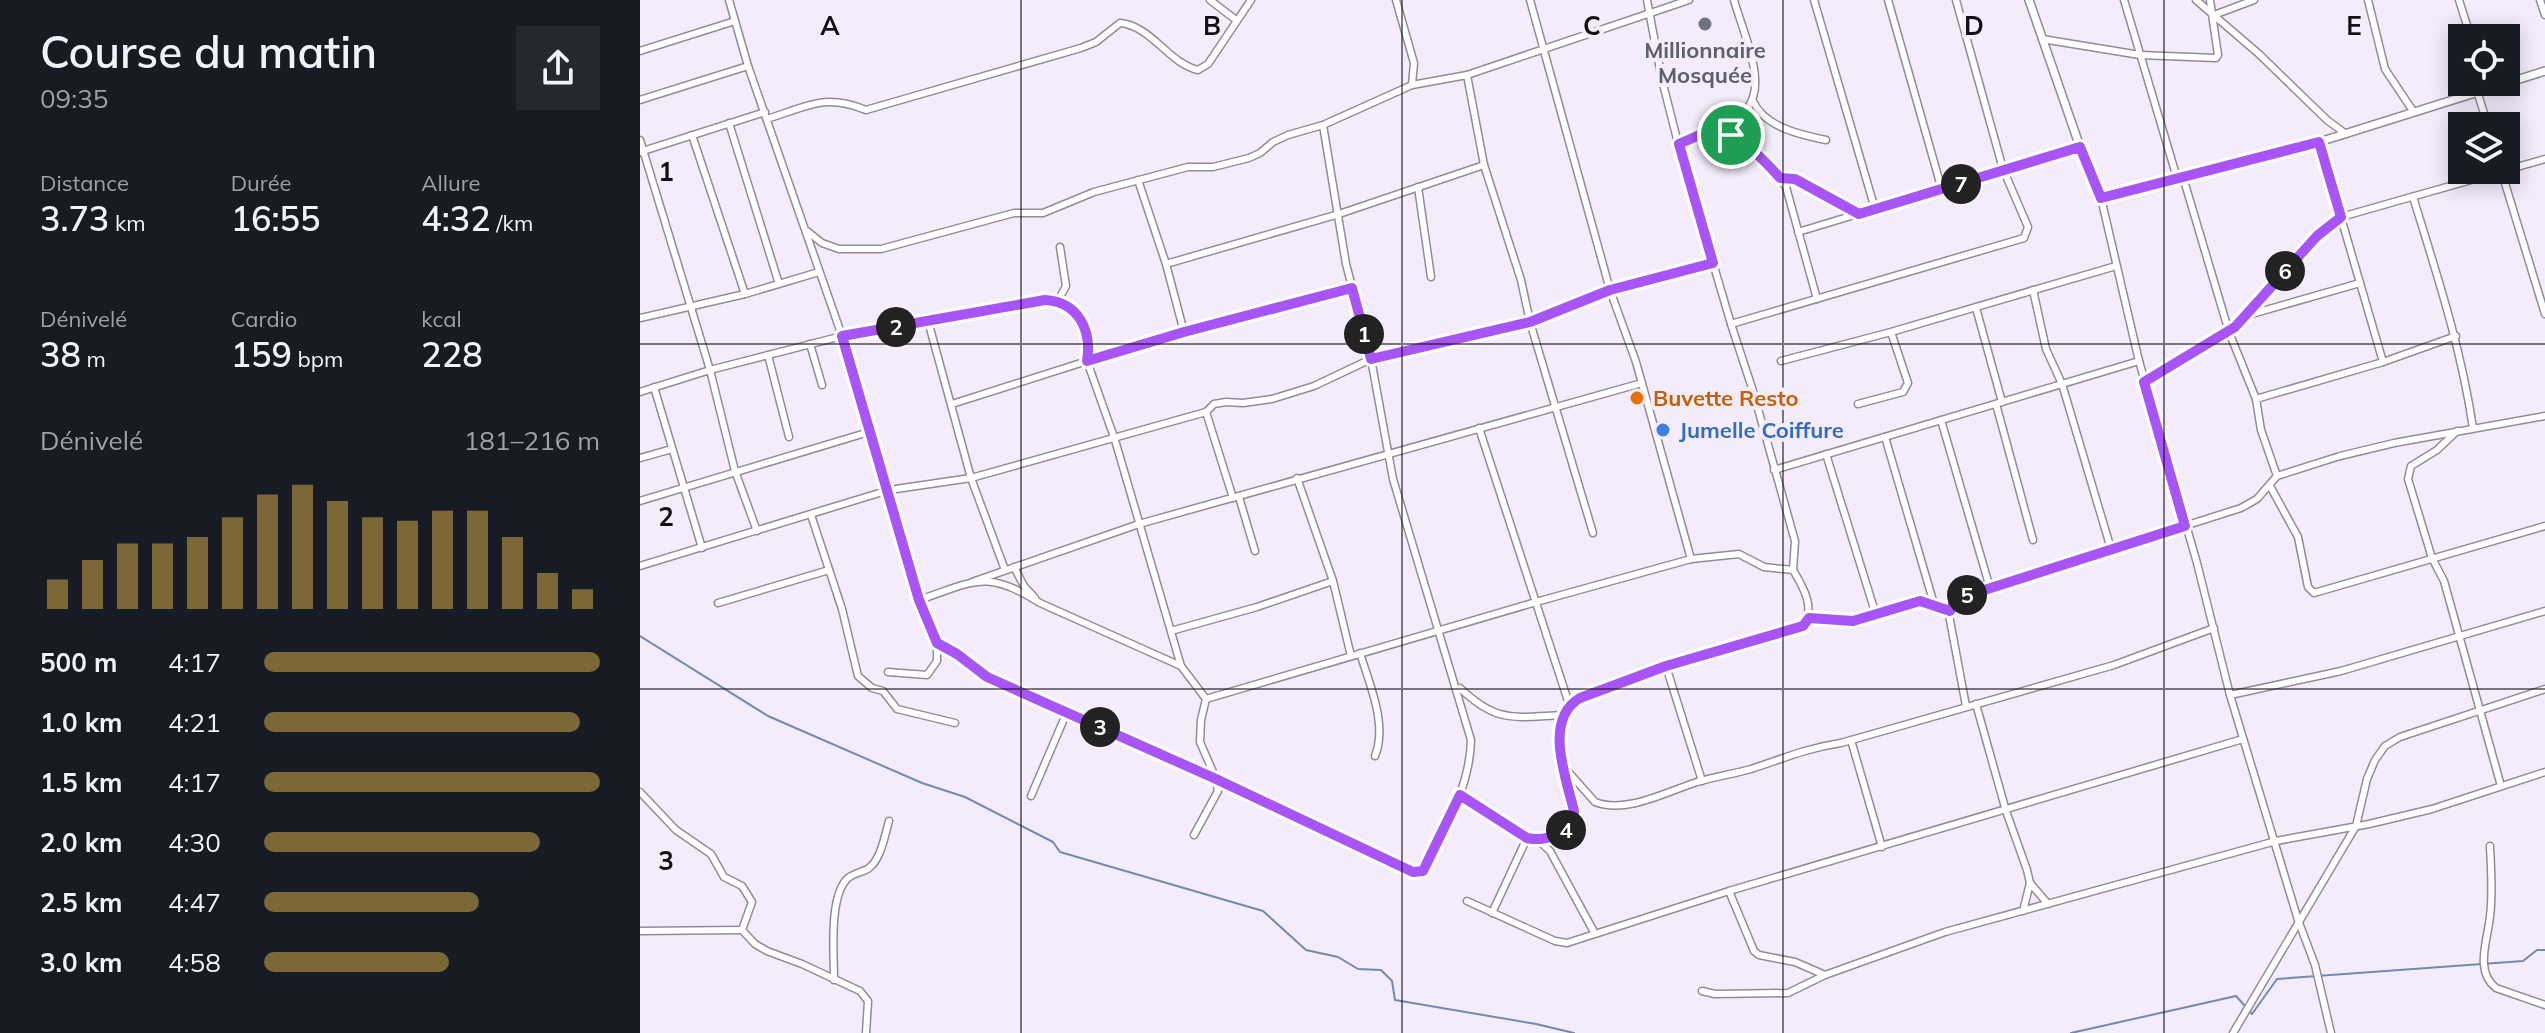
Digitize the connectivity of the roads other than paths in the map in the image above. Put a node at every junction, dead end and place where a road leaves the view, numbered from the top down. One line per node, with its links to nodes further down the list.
1 (729, 0): 24 (street)
2 (1210, 0): 23 (street)
3 (1251, 0): 23 (street)
4 (1396, 0): 34 (street)
5 (1530, 0): 27 (street)
6 (1647, 0): 20 (street)
7 (1689, 0): 20 (street)
8 (1734, 0): 37 (street)
9 (1814, 0): 64 (street)
10 (1888, 0): 61 (street)
11 (1956, 0): 54 (street)
12 (2029, 0): 26 (street)
13 (2124, 0): 29 (street)
14 (2196, 0): 21 (street)
15 (2210, 0): 21 (street)
16 (2254, 0): 21 (street)
17 (2368, 0): 38 (street)
18 (2459, 0): 25 (street)
19 (2540, 0): 22 (street)
20 (1650, 13): 27 (street); 48 (street)
21 (2214, 15): 29 (street); 42 (street)
22 (2545, 15)
23 (1236, 20): 39 (street)
24 (735, 21): 28 (street); 30 (street)
25 (2467, 24)
26 (2042, 39): 29 (street); 49 (street)
27 (1544, 48): 32 (street); 79 (street)
28 (640, 51)
29 (2140, 55): 56 (street)
30 (748, 66): 36 (street); 39 (street)
31 (2545, 71): 33 (street)
32 (1467, 75): 34 (street); 52 (street)
33 (2520, 77)
34 (1412, 85): 41 (street)
35 (2461, 96): 38 (street)
36 (640, 100)
37 (1753, 101): 44 (street); 46 (street)
38 (2413, 111): 42 (street)
39 (766, 116): 40 (street); 68 (street)
40 (729, 123): 43 (street); 77 (street)
41 (1323, 125): 57 (street); 65 (street)
42 (2346, 134): 47 (street)
43 (692, 135): 50 (street); 81 (street)
44 (1731, 135): 48 (street); 55 (street)
45 (640, 140): 50 (street)
46 (1826, 140)
47 (2319, 142): 56 (street); 67 (street)
48 (1679, 144): 71 (street)
49 (2080, 147): 54 (street); 63 (street)
50 (642, 152): 84 (street)
51 (2545, 159): 53 (street)
52 (1484, 165): 60 (street); 90 (street)
53 (2520, 166)
54 (2003, 169): 61 (street); 82 (street)
55 (1780, 178): 66 (street); 69 (street)
56 (2180, 178): 63 (street); 94 (street)
57 (1138, 180): 68 (street); 72 (street)
58 (2457, 184): 62 (street)
59 (2505, 184): 86 (street)
60 (1418, 187): 65 (street); 75 (street)
61 (1942, 190): 64 (street)
62 (2413, 197): 67 (street); 96 (street)
63 (2101, 198): 73 (street)
64 (1875, 209): 66 (street)
65 (1339, 214): 72 (street); 78 (street)
66 (1859, 214): 69 (street)
67 (2341, 217): 76 (street); 87 (street)
68 (807, 231): 74 (street)
69 (1798, 232): 82 (street)
70 (1060, 247): 83 (street)
71 (1713, 263): 79 (street); 91 (street)
72 (1166, 264): 92 (street)
73 (2116, 266): 80 (street); 102 (street)
74 (819, 272): 77 (street); 95 (street)
75 (1431, 277)
76 (2360, 283): 87 (street); 103 (street)
77 (779, 284): 81 (street)
78 (1352, 288): 92 (street); 99 (street)
79 (1610, 290): 90 (street); 106 (street)
80 (2033, 290): 85 (street); 107 (street)
81 (745, 294): 84 (street)
82 (1817, 299): 91 (street)
83 (1058, 301): 89 (street); 100 (street)
84 (689, 305): 88 (street); 104 (street)
85 (1976, 308): 93 (street); 112 (street)
86 (2545, 314)
87 (2245, 316): 94 (street)
88 (640, 318)
89 (928, 321): 95 (street); 113 (street)
90 (1530, 322): 99 (street); 115 (street)
91 (1731, 324): 130 (street)
92 (1184, 332): 100 (street)
93 (1891, 332): 101 (street); 114 (street)
94 (2229, 332): 105 (street); 111 (street)
95 (842, 336): 97 (street); 122 (street)
96 (2456, 336): 103 (street); 120 (street)
97 (810, 344): 98 (street); 108 (street)
98 (768, 355): 104 (street); 123 (street)
99 (1371, 359): 116 (street); 128 (street)
100 (1087, 361): 113 (street); 125 (street)
101 (1781, 361)
102 (2139, 361): 105 (street); 107 (street)
103 (2383, 362): 111 (street)
104 (710, 370): 109 (street); 131 (street)
105 (2144, 382): 142 (street)
106 (1642, 383): 115 (street); 151 (street)
107 (2062, 384): 112 (street); 148 (street)
108 (822, 385)
109 (654, 387): 110 (street); 126 (street)
110 (640, 392)
111 (2256, 399): 132 (street)
112 (1999, 403): 118 (street); 146 (street)
113 (952, 404): 133 (street)
114 (1858, 404)
115 (1558, 407): 119 (street); 145 (street)
116 (1206, 412): 125 (street); 138 (street)
117 (2545, 416): 120 (street)
118 (1941, 420): 124 (street); 159 (street)
119 (1479, 428): 128 (street); 161 (street)
120 (2473, 428): 121 (street)
121 (2457, 431): 132 (street); 150 (street)
122 (869, 432): 131 (street); 137 (street)
123 (789, 437)
124 (1885, 437): 127 (street); 164 (street)
125 (1115, 440): 133 (street); 141 (street)
126 (672, 449): 129 (street); 136 (street)
127 (1826, 454): 130 (street); 167 (street)
128 (1389, 455): 134 (street); 170 (street)
129 (640, 458)
130 (1774, 470): 156 (street)
131 (735, 471): 136 (street); 144 (street)
132 (2277, 476): 135 (street)
133 (971, 478): 137 (street); 155 (street)
134 (1297, 478): 138 (street); 157 (street)
135 (2270, 486): 142 (street); 150 (street)
136 (683, 488): 139 (street); 147 (street)
137 (889, 490): 140 (street); 160 (street)
138 (1236, 498): 141 (street); 149 (street)
139 (640, 501)
140 (811, 515): 144 (street); 154 (street)
141 (1139, 524): 153 (street); 171 (street)
142 (2185, 526): 148 (street); 169 (street)
143 (2545, 526): 150 (street)
144 (757, 531): 147 (street)
145 (1593, 533)
146 (2033, 540)
147 (702, 548): 152 (street)
148 (2111, 549): 159 (street)
149 (1255, 551)
150 (2432, 558): 172 (street)
151 (1691, 559): 156 (street); 161 (street)
152 (640, 566)
153 (1014, 567): 155 (street); 163 (street)
154 (829, 570): 162 (street); 189 (street)
155 (1005, 570): 158 (street)
156 (1793, 570): 168 (street)
157 (1333, 581): 171 (street); 175 (street)
158 (972, 582): 160 (street); 163 (street)
159 (1990, 588): 165 (street)
160 (919, 600): 173 (street)
161 (1536, 602): 170 (street); 183 (street)
162 (718, 603)
163 (1040, 603): 176 (street)
164 (1934, 604): 165 (street); 167 (street)
165 (1950, 611): 185 (street)
166 (2545, 611): 172 (street)
167 (1876, 615): 168 (street)
168 (1809, 618): 177 (street)
169 (2214, 628): 181 (street); 184 (street)
170 (1438, 630): 174 (street); 179 (street)
171 (1171, 631): 176 (street)
172 (2459, 636): 181 (street); 186 (street)
173 (937, 643): 178 (street); 187 (street)
174 (1360, 653): 175 (street); 192 (street)
175 (1351, 656): 182 (street)
176 (1181, 666): 182 (street)
177 (1666, 666): 183 (street); 196 (street)
178 (888, 672)
179 (1457, 685): 188 (street); 199 (street)
180 (2545, 689): 186 (street)
181 (2230, 695): 190 (street)
182 (1206, 699): 195 (street)
183 (1569, 704): 188 (street)
184 (1976, 704): 185 (street); 201 (street)
185 (1966, 706): 191 (street)
186 (2479, 710): 197 (street); 203 (street)
187 (1067, 712): 195 (street); 200 (street)
188 (1563, 715): 193 (street)
189 (955, 723)
190 (2243, 739): 201 (street); 207 (street)
191 (1851, 740): 196 (street); 209 (street)
192 (1375, 756)
193 (1563, 766): 196 (street); 206 (street)
194 (2545, 772): 197 (street)
195 (1216, 779): 199 (street); 204 (street)
196 (1702, 781)
197 (2501, 786): 203 (street)
198 (640, 792): 217 (street)
199 (1460, 795): 205 (street)
200 (1031, 796)
201 (2006, 811): 209 (street); 210 (street)
202 (889, 821): 221 (street)
203 (2356, 826): 207 (street); 216 (street)
204 (1194, 835)
205 (1527, 838): 206 (street); 215 (street)
206 (1539, 841): 219 (street)
207 (2276, 841): 213 (street); 216 (street)
208 (2490, 846): 223 (street)
209 (1882, 847): 211 (street)
210 (2030, 883): 213 (street); 214 (street)
211 (1729, 891): 219 (street); 220 (street)
212 (1467, 901): 215 (street)
213 (2048, 904): 214 (street)
214 (2023, 911): 220 (street)
215 (1492, 913): 219 (street)
216 (2298, 920): 225 (street); 226 (street)
217 (742, 930): 218 (street); 221 (street)
218 (640, 931)
219 (1594, 932)
220 (1825, 975): 222 (street)
221 (834, 980): 224 (street)
222 (1702, 991)
223 (2545, 1005)
224 (866, 1033)
225 (2233, 1033)
226 (2331, 1033)

